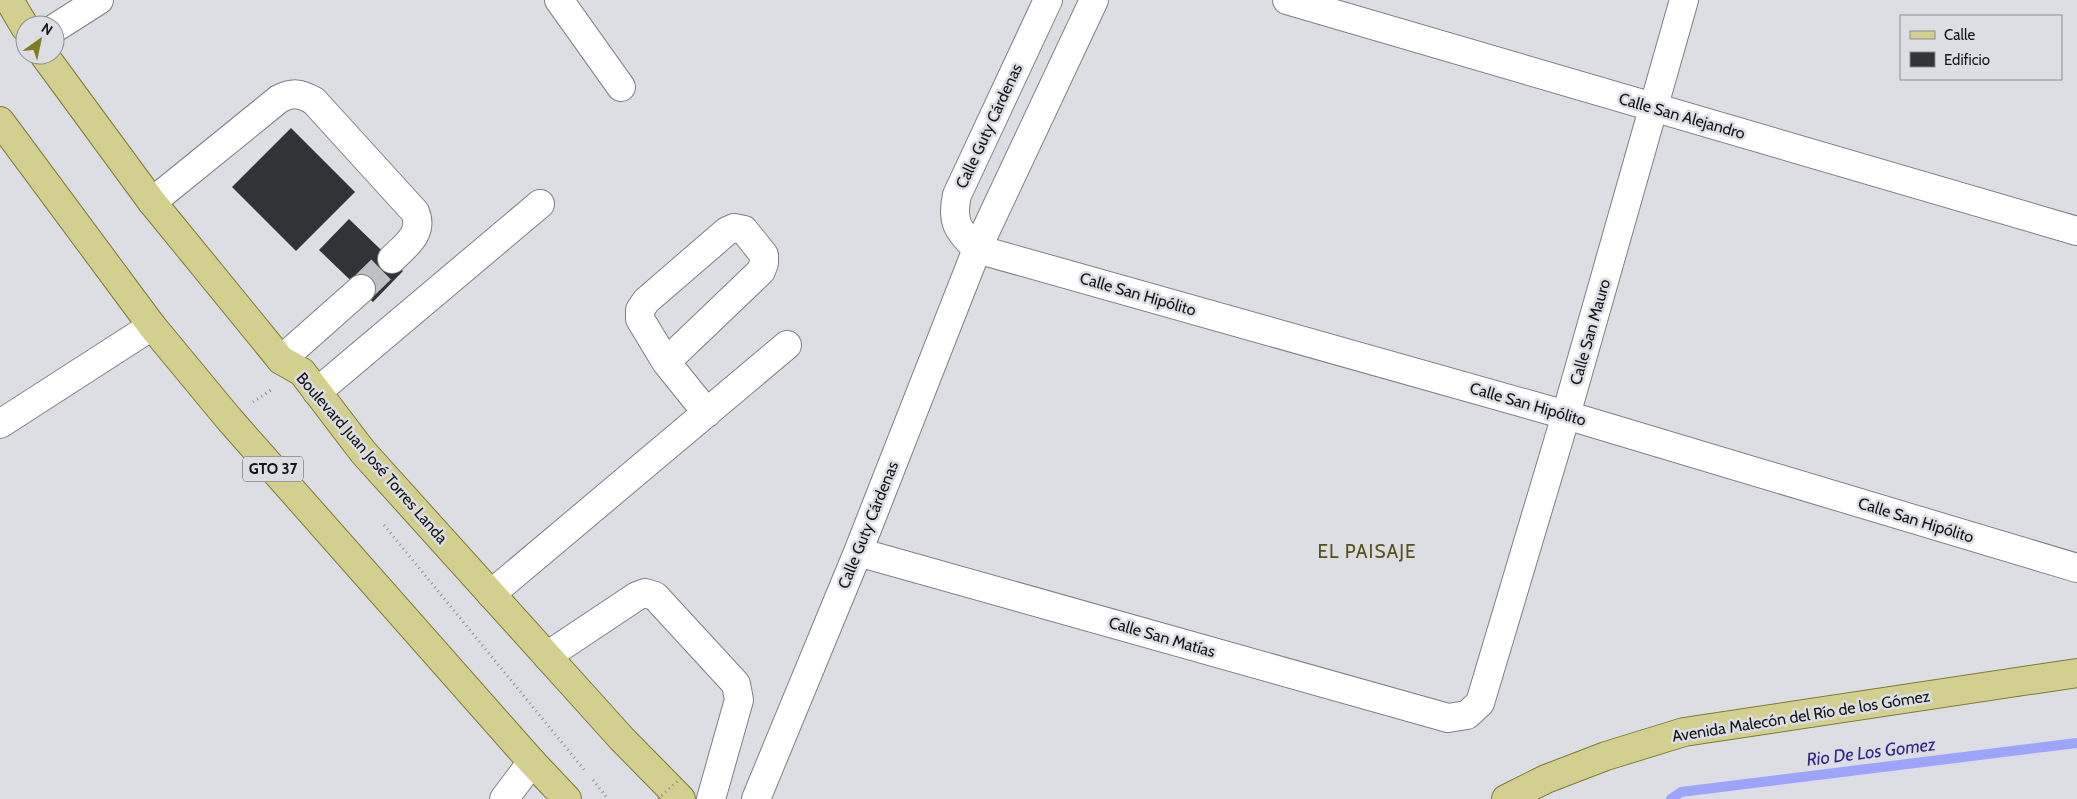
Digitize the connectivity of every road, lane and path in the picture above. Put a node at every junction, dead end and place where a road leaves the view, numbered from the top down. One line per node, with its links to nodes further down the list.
1 (9, 0): 8 (main road)
2 (99, 0): 9 (street)
3 (559, 0): 11 (street)
4 (1048, 0): 17 (street, Calle Guty Cárdenas)
5 (1094, 0): 17 (street, Calle Guty Cárdenas)
6 (1287, 0): 12 (street, Calle San Alejandro)
7 (1684, 0): 12 (street, Calle San Mauro)
8 (18, 15)
9 (65, 22)
10 (51, 65): 14 (main road, Boulevard Juan José Torres Landa)
11 (621, 87)
12 (1653, 108): 16 (street, Calle San Alejandro); 25 (street, Calle San Mauro)
13 (0, 121): 20 (main road, GTO 37)
14 (152, 202): 18 (street); 23 (main road, Boulevard Juan José Torres Landa)
15 (540, 204): 23 (street)
16 (2077, 231)
17 (977, 249): 25 (street, Calle San Hipólito); 28 (street, Calle Guty Cárdenas)
18 (392, 259)
19 (361, 289): 23 (street)
20 (152, 326): 26 (main road, GTO 37); 27 (street)
21 (787, 345): 24 (street)
22 (666, 362): 22 (street); 24 (street)
23 (300, 375): 26 (path); 30 (main road, Boulevard Juan José Torres Landa)
24 (706, 413): 30 (street)
25 (1566, 414): 29 (street, Calle San Hipólito); 33 (street, Calle San Mauro)
26 (229, 419): 34 (main road, GTO 37)
27 (0, 424)
28 (858, 552): 33 (street, Calle San Matías); 40 (street, Calle Guty Cárdenas)
29 (2077, 568)
30 (491, 594): 31 (main road, Boulevard Juan José Torres Landa)
31 (547, 656): 35 (main road, Boulevard Juan José Torres Landa); 39 (street)
32 (2077, 673): 41 (main road, Avenida Malecón del Río de los Gómez)
33 (1467, 715)
34 (532, 762): 36 (main road, GTO 37); 37 (street)
35 (682, 787): 38 (path, bridge)
36 (556, 795)
37 (504, 799)
38 (658, 799)
39 (710, 799)
40 (756, 799)
41 (1506, 799)

